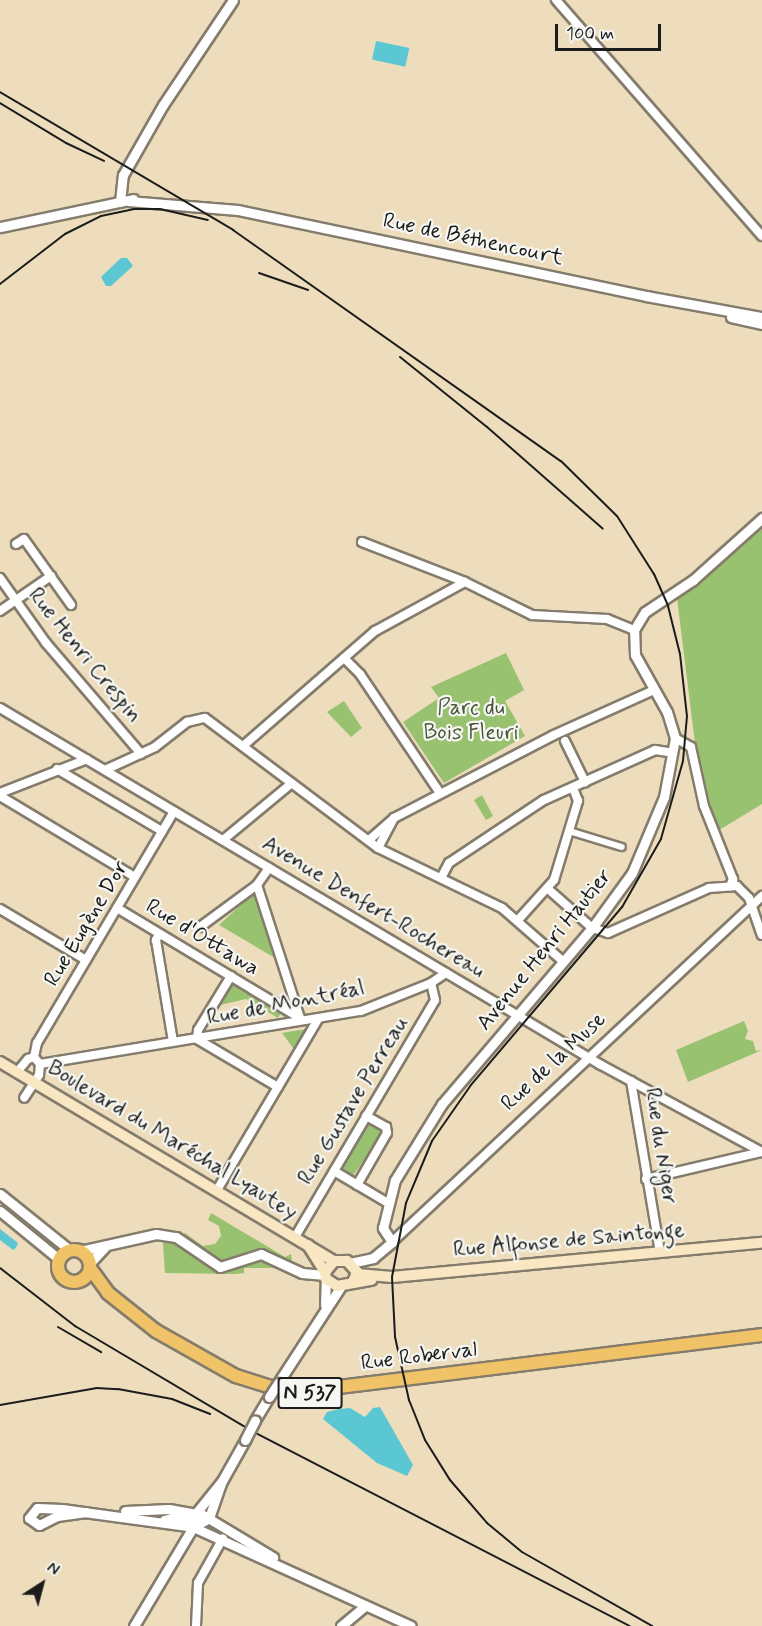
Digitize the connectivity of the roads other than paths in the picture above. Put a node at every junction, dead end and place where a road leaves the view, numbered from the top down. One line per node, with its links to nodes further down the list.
1 (232, 0): 3 (street)
2 (556, 0): 5 (street)
3 (125, 201): 4 (street, Rue de Béthencourt); 6 (street, Rue de Béthencourt)
4 (0, 227)
5 (762, 236)
6 (706, 308): 7 (street, Rue de Béthencourt); 7 (street, Rue de Béthencourt)
7 (762, 320)
8 (762, 518): 17 (street)
9 (363, 542): 13 (street)
10 (16, 544): 11 (street)
11 (51, 576): 14 (street); 15 (street)
12 (0, 578): 14 (street, Rue Henri Crespin)
13 (465, 582): 17 (street); 18 (street)
14 (15, 600): 16 (street); 25 (street, Rue Henri Crespin)
15 (71, 604)
16 (0, 611)
17 (634, 630): 19 (street, Avenue Henri Hautier)
18 (344, 658): 23 (street); 32 (street)
19 (654, 690): 21 (street, Avenue Henri Hautier); 32 (street)
20 (0, 708): 26 (street, Avenue Denfert-Rochereau)
21 (675, 738): 24 (street, Avenue Henri Hautier); 46 (street)
22 (565, 741): 29 (street)
23 (243, 746): 25 (street); 30 (street)
24 (673, 753): 29 (street); 54 (street, Avenue Henri Hautier)
25 (141, 754): 28 (street)
26 (87, 759): 27 (street); 28 (street, Avenue Denfert-Rochereau)
27 (57, 769): 33 (street); 36 (street)
28 (105, 770): 34 (street, Avenue Denfert-Rochereau)
29 (585, 782): 31 (street)
30 (292, 783): 38 (street); 39 (street)
31 (573, 788): 37 (street); 44 (street)
32 (440, 793): 35 (street)
33 (0, 794): 43 (street)
34 (174, 811): 36 (street, Rue Eugène Dor); 38 (street, Avenue Denfert-Rochereau)
35 (394, 818): 39 (street); 41 (street)
36 (162, 831): 43 (street, Rue Eugène Dor)
37 (569, 831): 40 (street); 47 (street)
38 (223, 840): 42 (street, Avenue Denfert-Rochereau)
39 (369, 840): 41 (street)
40 (622, 847)
41 (378, 848): 44 (street)
42 (269, 867): 45 (street); 59 (street, Avenue Denfert-Rochereau)
43 (135, 877): 50 (street, Rue Eugène Dor)
44 (441, 878): 52 (street)
45 (258, 885): 53 (street); 64 (street)
46 (730, 886): 49 (street); 54 (street)
47 (547, 888): 52 (street); 54 (street)
48 (762, 896): 49 (street, Rue de la Muse)
49 (750, 904): 56 (street); 68 (street, Rue de la Muse)
50 (117, 908): 55 (street, Rue d'Ottawa); 57 (street, Rue Eugène Dor)
51 (1, 911): 57 (street)
52 (518, 920): 58 (street)
53 (200, 927)
54 (592, 928): 58 (street, Avenue Henri Hautier)
55 (159, 934): 60 (street, Rue d'Ottawa); 66 (street)
56 (762, 935)
57 (86, 960): 67 (street, Rue Eugène Dor)
58 (564, 962): 62 (street, Avenue Henri Hautier)
59 (446, 973): 61 (street, Rue de Montréal); 62 (street, Avenue Denfert-Rochereau)
60 (231, 976): 64 (street, Rue d'Ottawa); 65 (street, Rue de Montréal)
61 (431, 983): 63 (street, Rue de Montréal); 76 (street, Rue Gustave Perreau)
62 (518, 1016): 68 (street, Avenue Denfert-Rochereau); 83 (street, Avenue Henri Hautier)
63 (318, 1019): 64 (street, Rue de Montréal); 74 (street)
64 (301, 1020): 65 (street, Rue de Montréal)
65 (198, 1039): 66 (street, Rue de Montréal); 74 (street)
66 (174, 1042): 70 (street, Rue de Montréal)
67 (34, 1057): 70 (street); 71 (street)
68 (587, 1057): 72 (street, Avenue Denfert-Rochereau); 86 (street, Rue de la Muse)
69 (0, 1062): 71 (main road, Boulevard du Maréchal Lyautey)
70 (40, 1064): 73 (street)
71 (17, 1072): 73 (main road, Boulevard du Maréchal Lyautey)
72 (631, 1081): 77 (street, Avenue Denfert-Rochereau); 79 (street, Rue du Niger)
73 (35, 1082): 75 (street); 81 (main road, Boulevard du Maréchal Lyautey)
74 (278, 1087): 81 (street)
75 (24, 1098)
76 (366, 1116): 78 (street, Rue Gustave Perreau); 80 (street)
77 (762, 1152): 79 (street)
78 (334, 1171): 80 (street); 85 (street, Rue Gustave Perreau)
79 (646, 1179): 91 (street, Rue du Niger)
80 (357, 1185): 83 (street)
81 (217, 1190): 85 (main road, Boulevard du Maréchal Lyautey)
82 (0, 1194): 90 (street)
83 (388, 1203): 86 (street, Avenue Henri Hautier)
84 (0, 1211): 92 (street)
85 (295, 1237): 88 (main road, Boulevard du Maréchal Lyautey)
86 (392, 1242): 94 (street, Rue de la Muse)
87 (762, 1243): 91 (main road, Rue Alfonse de Saintonge)
88 (307, 1244): 93 (main road, Boulevard du Maréchal Lyautey); 97 (main road, Boulevard du Maréchal Lyautey)
89 (104, 1248): 90 (street); 95 (street); 97 (street)
90 (75, 1251): 92 (main road); 95 (main road)
91 (660, 1252): 98 (main road, Rue Alfonse de Saintonge)
92 (60, 1260): 99 (main road)
93 (334, 1260): 96 (main road); 97 (main road)
94 (372, 1260): 96 (street, Rue de la Muse); 98 (street)
95 (90, 1265): 99 (main road); 101 (main road, Rue Roberval)
96 (354, 1273): 98 (main road, Rue Alfonse de Saintonge); 100 (main road)
97 (325, 1275): 100 (main road); 102 (street)
98 (377, 1276)
99 (79, 1281): 101 (main road, Rue Roberval)
100 (341, 1286): 102 (street)
101 (108, 1293): 103 (main road, Rue Roberval / N 537)
102 (325, 1305): 104 (street, bridge)
103 (762, 1335)
104 (222, 1481): 107 (street); 107 (street)
105 (86, 1512): 105 (street); 106 (street)
106 (102, 1513): 107 (street); 107 (street)
107 (199, 1520): 108 (street); 109 (street); 111 (street)
108 (223, 1538): 109 (street); 112 (street)
109 (300, 1574): 110 (street)
110 (365, 1606): 113 (street); 114 (street); 115 (street)
111 (134, 1626)
112 (196, 1626)
113 (341, 1626)
114 (400, 1626)
115 (411, 1626)

